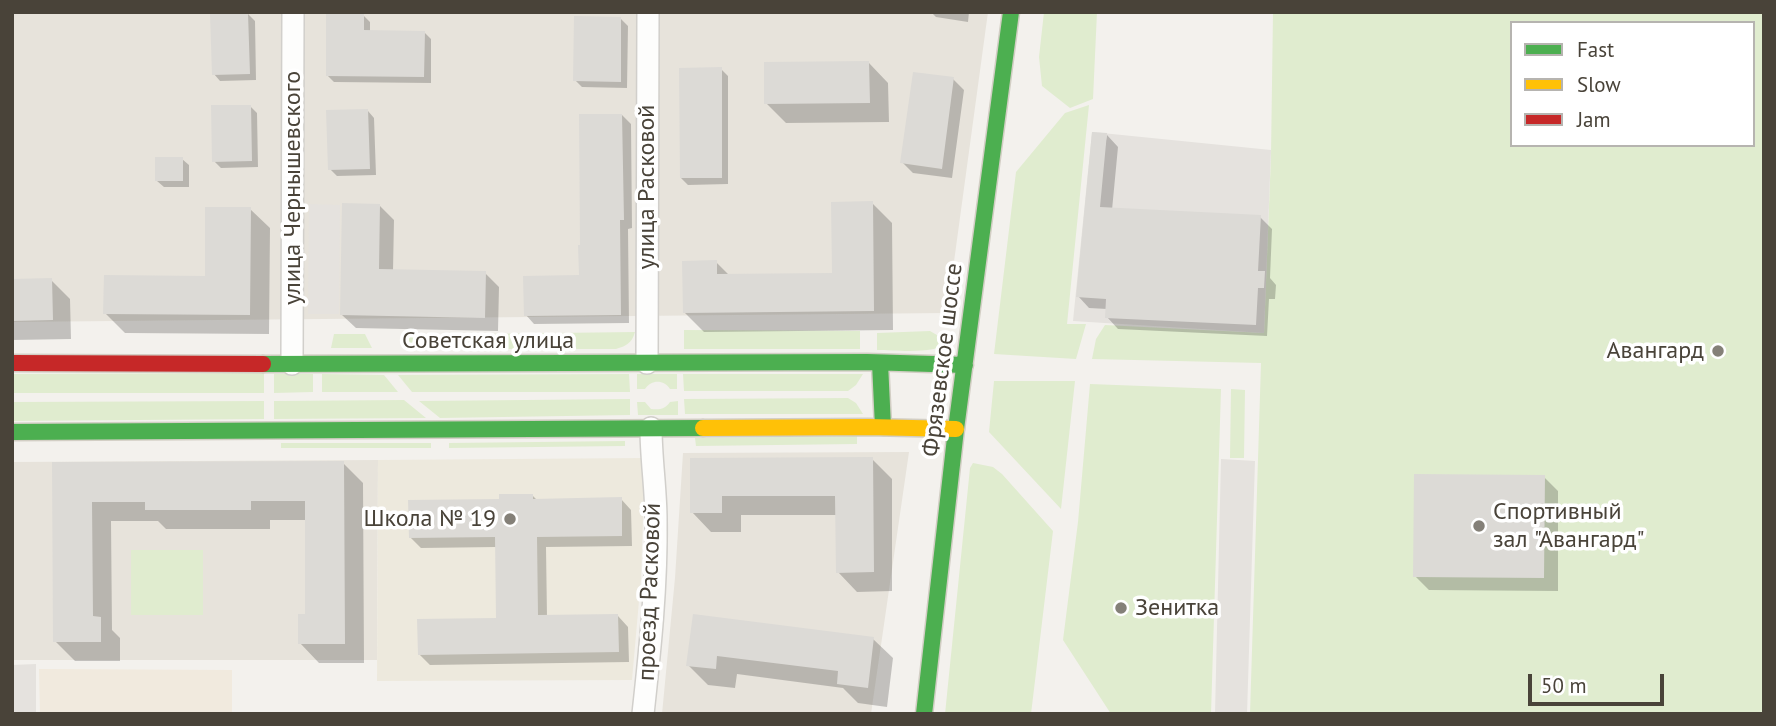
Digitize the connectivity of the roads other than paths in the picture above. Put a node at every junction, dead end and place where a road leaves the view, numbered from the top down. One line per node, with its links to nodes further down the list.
1 (293, 12): 7 (street, улица Чернышевского)
2 (648, 12): 5 (street, улица Расковой)
3 (1011, 12): 8 (main road, Фрязевское шоссе)
4 (12, 363): 7 (main road, Советская улица)
5 (647, 363): 6 (main road, Советская улица); 7 (main road, Советская улица)
6 (880, 363): 8 (main road, Советская улица); 9 (main road)
7 (292, 364)
8 (965, 365): 11 (main road, Фрязевское шоссе)
9 (883, 427): 10 (main road); 11 (main road)
10 (651, 428): 12 (main road); 13 (street, проезд Расковой)
11 (956, 429): 14 (main road, Фрязевское шоссе)
12 (12, 432)
13 (643, 714)
14 (924, 714)

